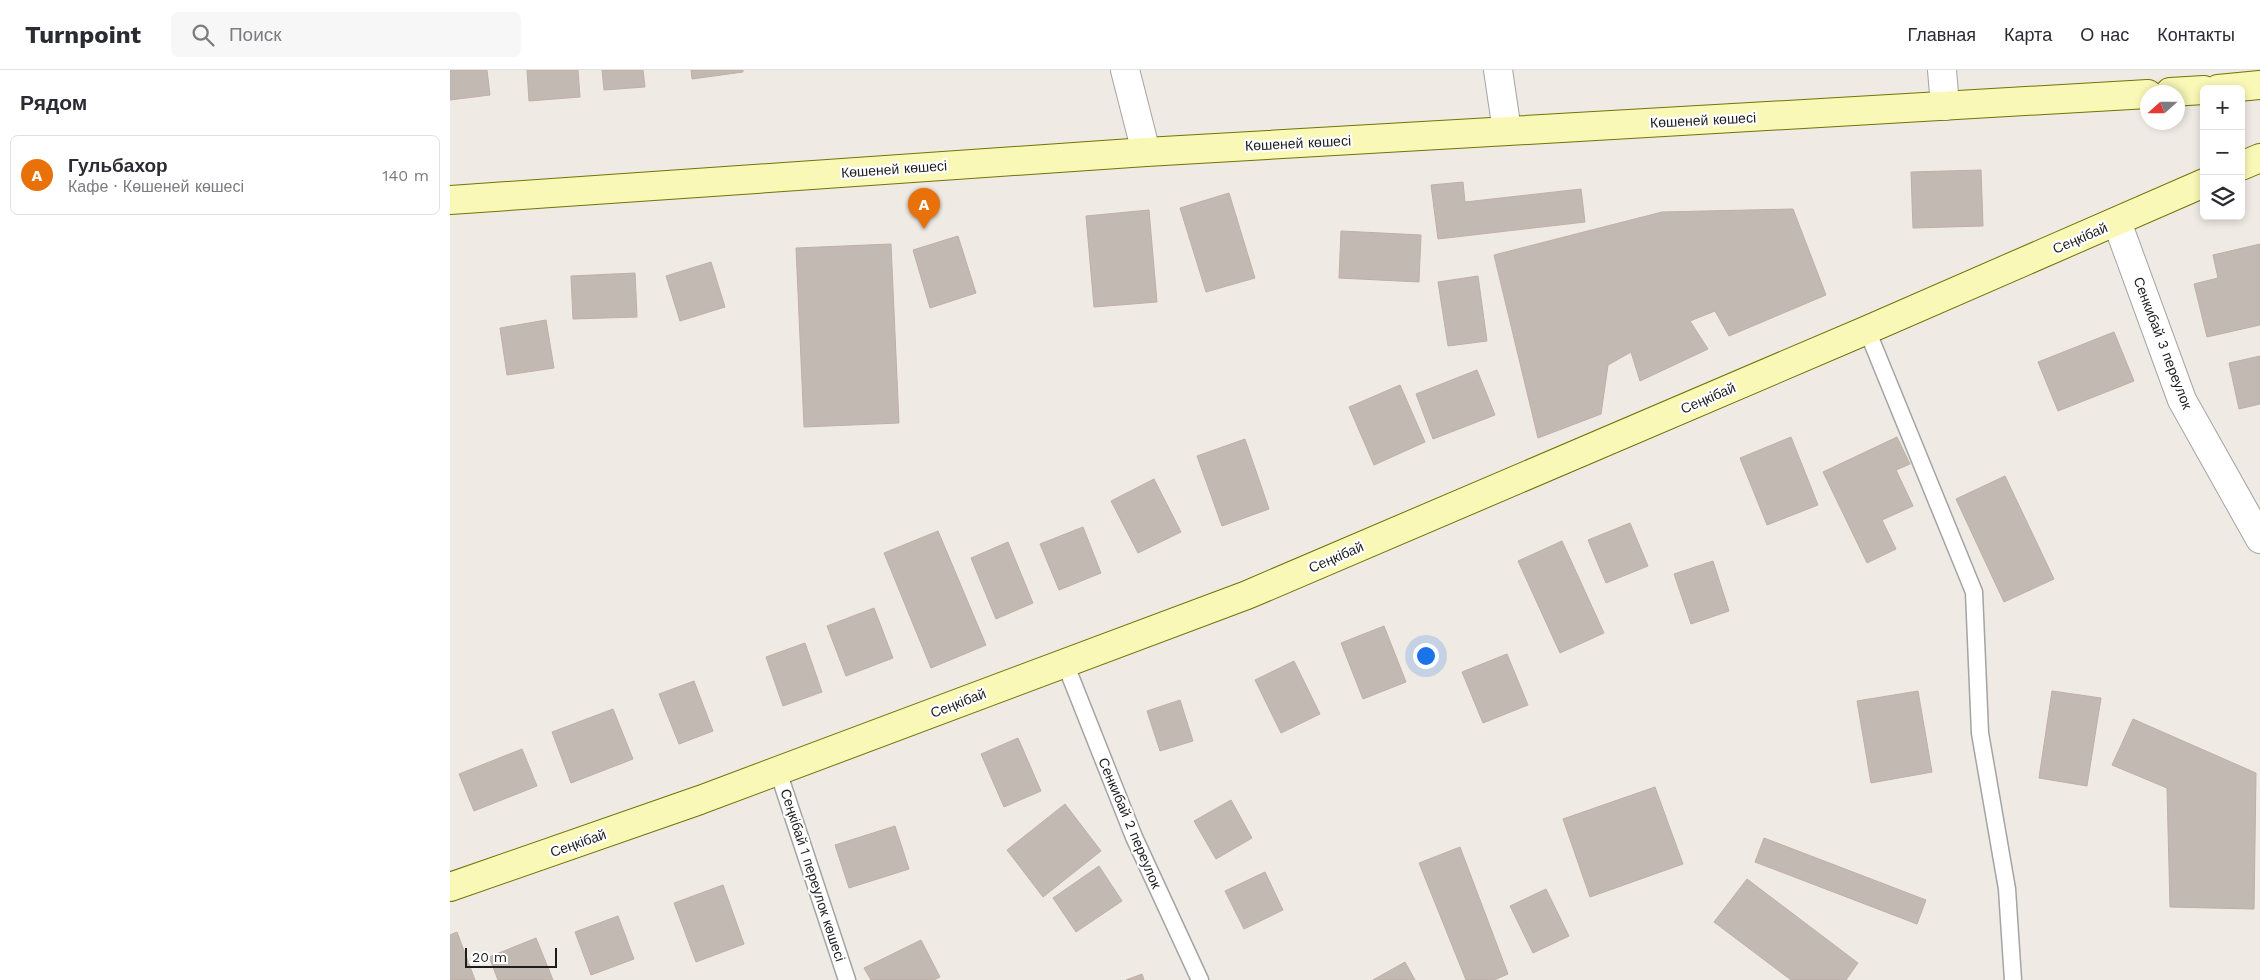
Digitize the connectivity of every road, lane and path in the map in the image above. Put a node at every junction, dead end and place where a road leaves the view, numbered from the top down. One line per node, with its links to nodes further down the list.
1 (1125, 70): 11 (street)
2 (1498, 70): 10 (street)
3 (1942, 70): 9 (street)
4 (2260, 85): 5 (street)
5 (2245, 86)
6 (2200, 90): 7 (street)
7 (2185, 91)
8 (2140, 94): 9 (street, Көшеней көшесі)
9 (1945, 106): 10 (street, Көшеней көшесі)
10 (1507, 131): 11 (street, Көшеней көшесі)
11 (1146, 152): 15 (street, Көшеней көшесі)
12 (2260, 158): 13 (street)
13 (2245, 164)
14 (2200, 185): 16 (street, Сеңкібай)
15 (450, 200)
16 (2118, 222): 17 (street, Сеңкібай); 18 (street, Сенкибай 3 переулок)
17 (1867, 330): 19 (street, Сеңкібай); 24 (lane)
18 (2260, 539)
19 (1065, 663): 20 (street, Сеңкібай); 23 (lane, Сенкибай 2 переулок)
20 (778, 771): 21 (street, Сеңкібай); 22 (lane, Сеңкібай 1 переулок көшесі)
21 (450, 888)
22 (847, 980)
23 (1200, 980)
24 (2013, 980)

